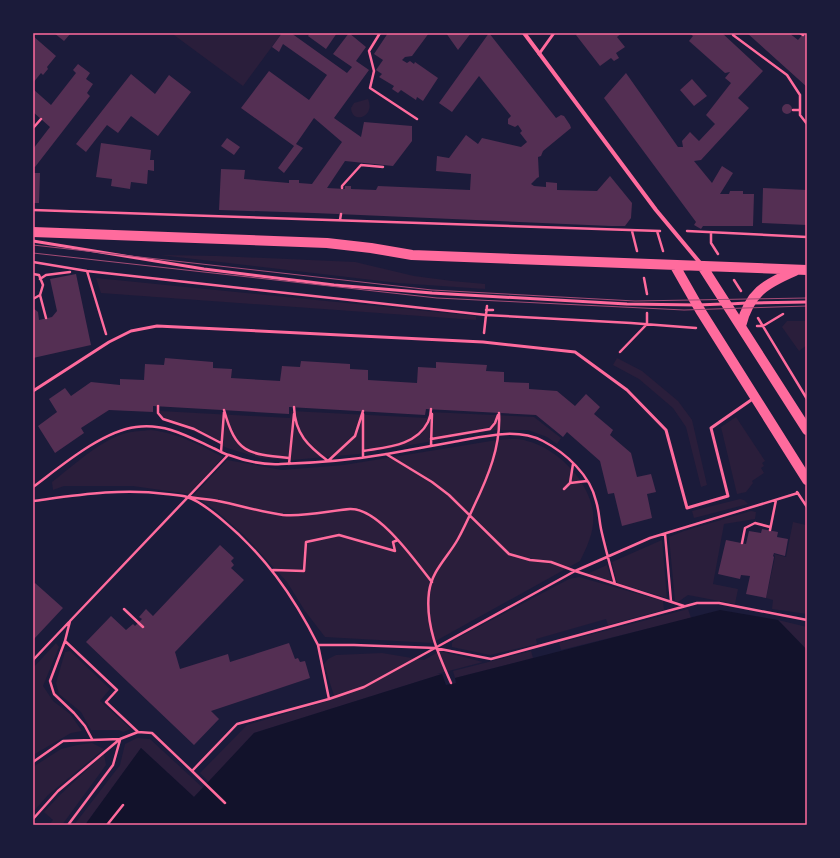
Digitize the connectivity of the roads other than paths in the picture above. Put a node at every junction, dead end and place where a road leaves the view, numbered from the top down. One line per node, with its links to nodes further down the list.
1 (524, 33): 3 (street)
2 (554, 33): 3 (lane)
3 (539, 54): 7 (street)
4 (33, 232): 6 (main road)
5 (33, 241): 12 (lane)
6 (675, 266): 7 (main road); 12 (main road)
7 (702, 266): 8 (main road); 11 (main road)
8 (802, 270): 10 (main road)
9 (807, 302): 10 (lane)
10 (749, 303): 11 (lane); 13 (main road)
11 (727, 304): 12 (lane); 13 (main road)
12 (697, 305): 15 (main road)
13 (741, 326): 16 (main road)
14 (33, 391): 15 (lane)
15 (755, 398): 17 (main road)
16 (807, 430)
17 (807, 480)

